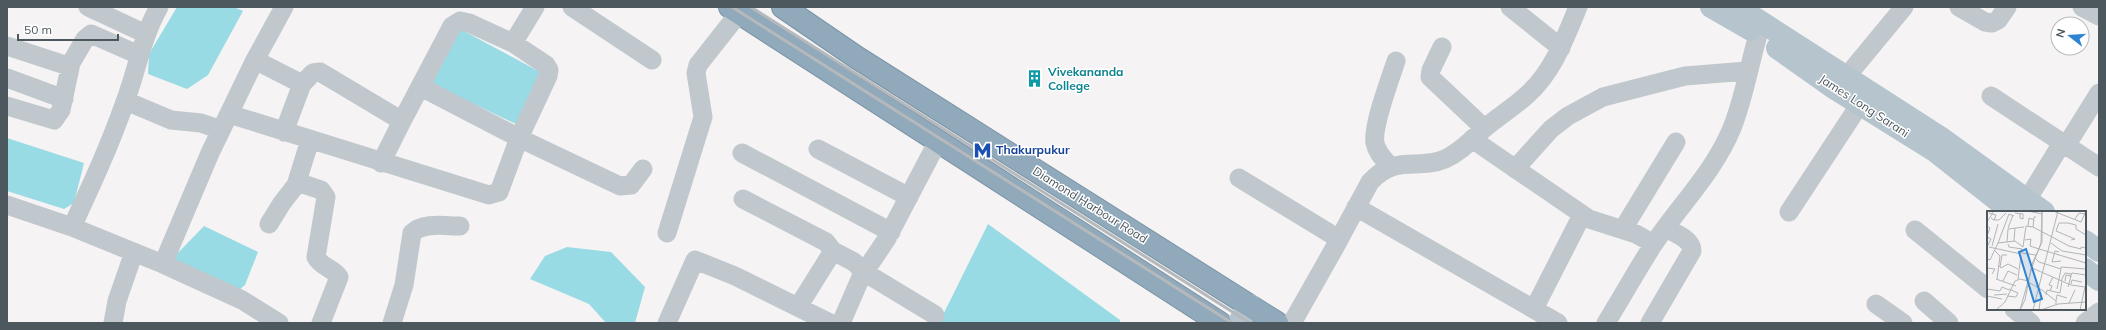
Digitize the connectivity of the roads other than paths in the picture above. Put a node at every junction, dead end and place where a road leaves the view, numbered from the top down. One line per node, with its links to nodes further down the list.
1 (88, 7): 17 (street)
2 (159, 7): 17 (street)
3 (284, 7): 25 (street)
4 (535, 7): 19 (street)
5 (572, 7): 26 (street)
6 (1510, 7): 22 (street)
7 (1578, 7): 22 (street)
8 (1711, 7): 18 (main road, James Long Sarani)
9 (1738, 7): 30 (main road)
10 (1904, 7): 30 (street)
11 (1959, 7): 12 (street)
12 (2007, 7)
13 (2082, 7): 16 (street)
14 (787, 8): 24 (highway, Diamond Harbour Road)
15 (735, 10): 32 (highway); 74 (street)
16 (2099, 16)
17 (146, 34): 23 (street)
18 (1758, 35): 29 (street); 39 (main road, James Long Sarani)
19 (513, 43): 34 (street); 45 (street)
20 (7, 46): 28 (street)
21 (1442, 47): 44 (street)
22 (1560, 48): 44 (street)
23 (139, 55): 28 (street); 38 (street)
24 (856, 57): 32 (highway); 88 (highway, Diamond Harbour Road)
25 (255, 60): 33 (street); 42 (street)
26 (652, 60)
27 (1396, 62): 53 (street)
28 (71, 63): 37 (street)
29 (1747, 71): 56 (street); 70 (street)
30 (1847, 76): 62 (main road)
31 (7, 78): 37 (street)
32 (842, 80): 47 (highway)
33 (302, 84): 41 (street); 43 (street)
34 (421, 87): 41 (street); 45 (street)
35 (2099, 93): 49 (street)
36 (1991, 96): 49 (street)
37 (64, 99): 40 (street)
38 (126, 101): 42 (street); 69 (street)
39 (1860, 104): 62 (main road, James Long Sarani); 65 (street)
40 (7, 106)
41 (402, 121): 52 (street)
42 (225, 122): 43 (street); 81 (street)
43 (284, 132): 46 (street)
44 (1478, 134): 53 (street); 56 (street)
45 (519, 138): 52 (street); 55 (street)
46 (310, 140): 52 (street); 58 (street)
47 (938, 141): 59 (street); 101 (highway)
48 (1676, 142): 71 (street)
49 (2064, 144): 54 (street); 62 (street)
50 (818, 149): 59 (street)
51 (742, 153): 73 (street)
52 (381, 163)
53 (1390, 166): 63 (street)
54 (2099, 167)
55 (643, 169)
56 (1515, 169): 66 (street)
57 (1239, 178): 75 (street)
58 (297, 182): 67 (street); 96 (street)
59 (909, 197): 73 (street)
60 (743, 199): 78 (street)
61 (7, 205): 69 (street)
62 (2019, 206): 64 (main road)
63 (1356, 207): 75 (street); 90 (street)
64 (2040, 211)
65 (1789, 212)
66 (1582, 215): 71 (street); 90 (street)
67 (269, 224)
68 (460, 226): 97 (street)
69 (72, 227): 79 (street)
70 (1666, 228): 77 (street); 107 (street)
71 (1623, 229): 77 (street)
72 (1915, 230): 85 (street)
73 (891, 232): 83 (street)
74 (667, 233)
75 (1339, 240): 104 (street)
76 (2086, 243): 80 (main road)
77 (1654, 244): 106 (street)
78 (833, 251): 83 (street); 89 (street)
79 (134, 252): 81 (street); 94 (street)
80 (2099, 252)
81 (164, 264): 95 (street)
82 (2086, 270): 84 (main road)
83 (864, 272): 93 (street); 100 (street)
84 (2099, 280)
85 (1987, 288)
86 (1924, 301): 109 (street)
87 (1876, 304): 108 (street)
88 (1250, 305): 102 (main road); 103 (highway, Diamond Harbour Road)
89 (798, 307): 98 (street); 99 (street)
90 (1534, 309): 105 (street)
91 (2015, 310): 110 (street)
92 (2099, 312): 111 (street)
93 (935, 315)
94 (113, 323)
95 (279, 323)
96 (321, 323)
97 (392, 323)
98 (667, 323)
99 (830, 323)
100 (841, 323)
101 (1220, 323)
102 (1238, 323)
103 (1277, 323)
104 (1292, 323)
105 (1558, 323)
106 (1606, 323)
107 (1650, 323)
108 (1903, 323)
109 (1949, 323)
110 (2031, 323)
111 (2085, 323)

